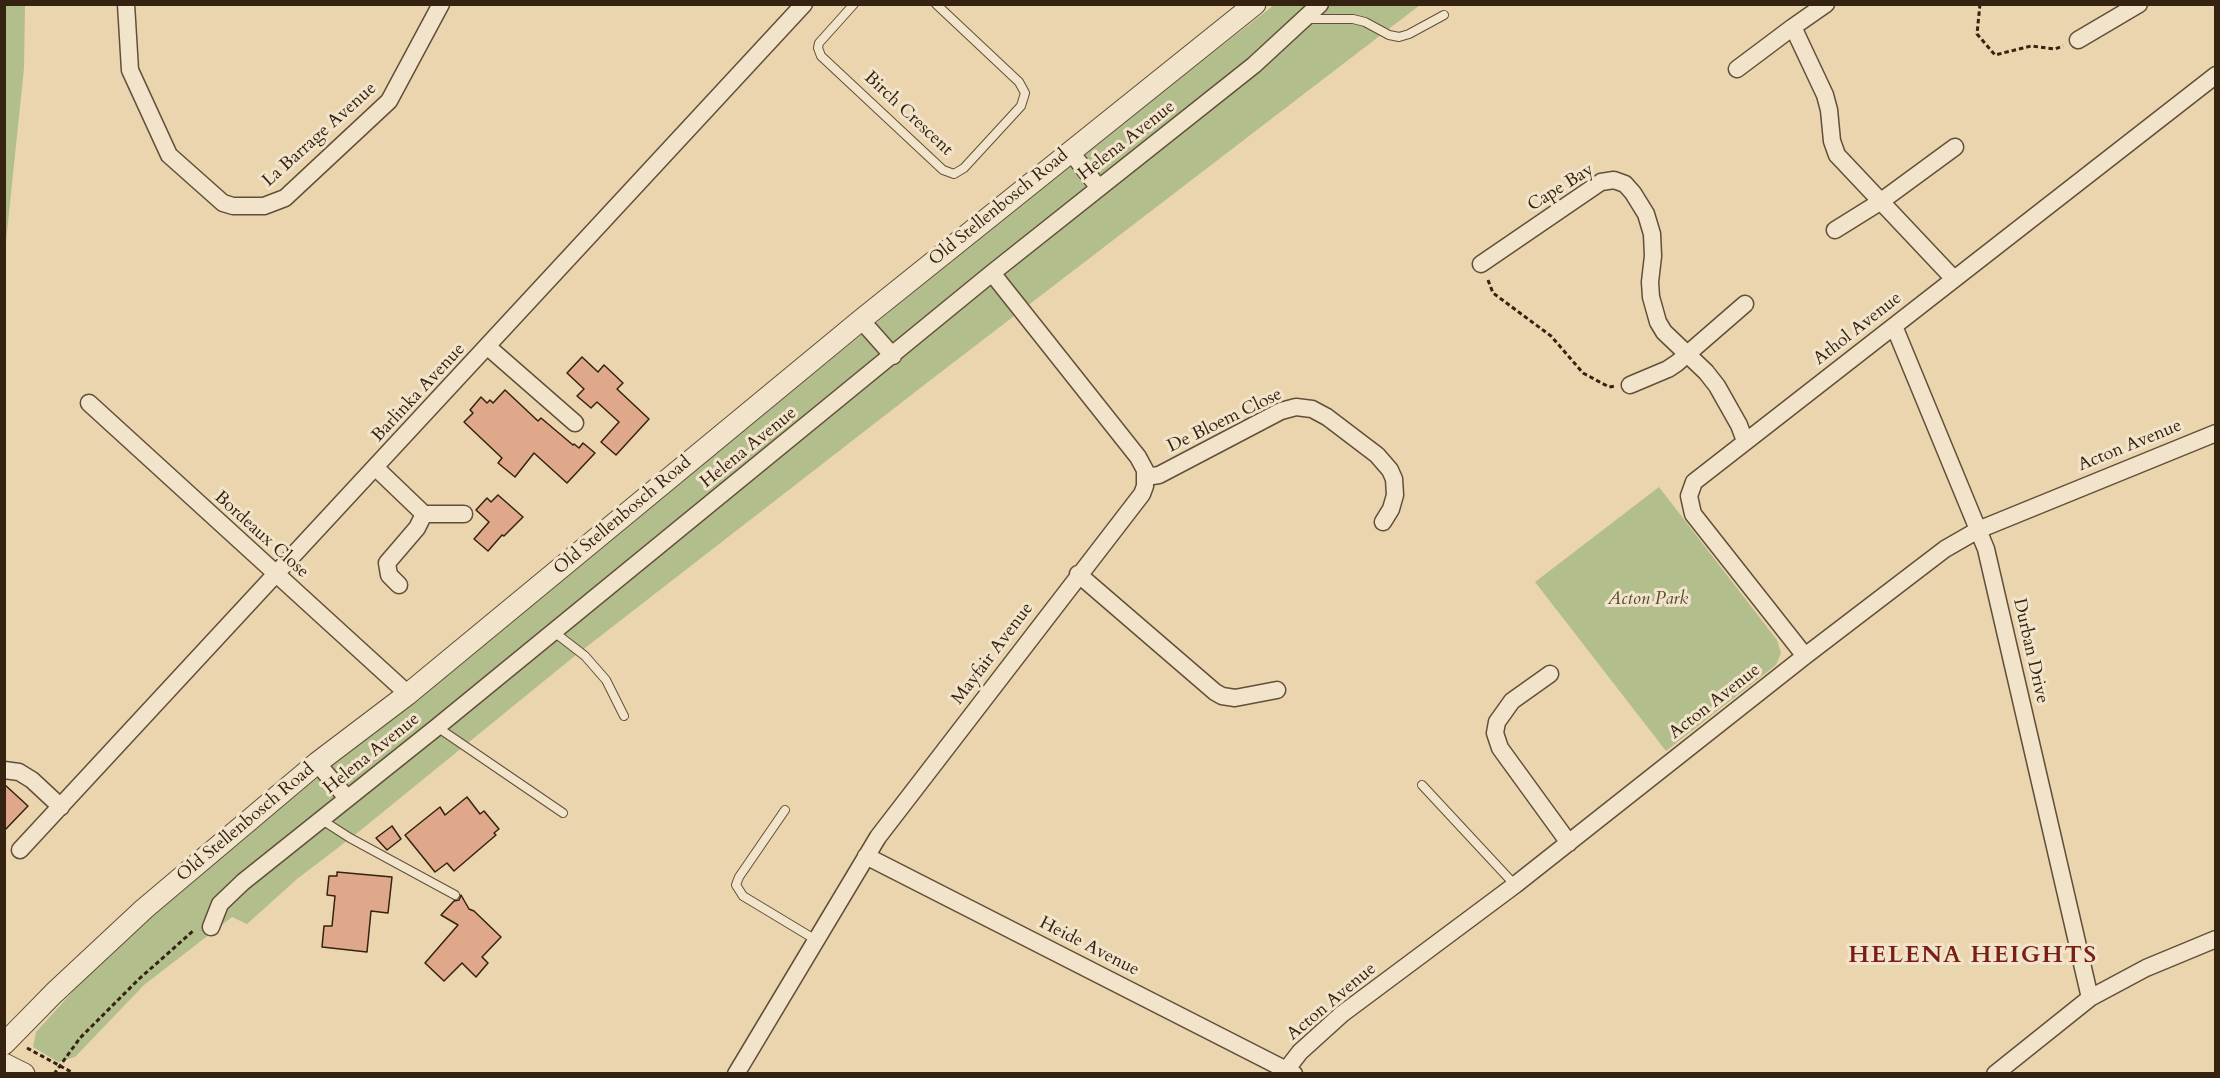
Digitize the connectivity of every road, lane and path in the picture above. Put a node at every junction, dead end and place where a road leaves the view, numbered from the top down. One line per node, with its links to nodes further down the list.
1 (126, 4): 2 (street, La Barrage Avenue)
2 (441, 4)
3 (804, 4): 28 (street, Barlinka Avenue)
4 (854, 4): 5 (lane, Birch Crescent)
5 (936, 4)
6 (1255, 4): 18 (street, Old Stellenbosch Road)
7 (1320, 4): 12 (street, Helena Avenue)
8 (1826, 4): 13 (street)
9 (1980, 4): 14 (path)
10 (2139, 4): 14 (street)
11 (1444, 15): 12 (lane)
12 (1305, 20): 19 (street, Helena Avenue)
13 (1793, 27): 15 (street); 20 (street)
14 (2078, 40)
15 (1737, 69)
16 (2216, 75): 24 (street, Athol Avenue)
17 (1955, 147): 20 (street)
18 (1070, 151): 19 (street); 26 (street, Old Stellenbosch Road)
19 (1099, 188): 23 (street, Helena Avenue)
20 (1880, 202): 21 (street); 24 (street)
21 (1835, 231)
22 (1481, 264): 29 (street, Cape Bay); 31 (path)
23 (992, 273): 30 (street, Helena Avenue); 37 (street)
24 (1954, 279): 27 (street, Athol Avenue)
25 (1745, 303): 29 (street)
26 (861, 320): 30 (street); 49 (street, Old Stellenbosch Road)
27 (1894, 326): 35 (street, Athol Avenue); 41 (street, Durban Drive)
28 (488, 346): 33 (street); 36 (street, Barlinka Avenue)
29 (1687, 355): 31 (street); 35 (street, Cape Bay)
30 (894, 356): 45 (street, Helena Avenue)
31 (1630, 385)
32 (89, 403): 43 (street, Bordeaux Close)
33 (575, 423)
34 (2216, 433): 41 (street, Acton Avenue)
35 (1745, 441): 46 (street, Athol Avenue)
36 (376, 468): 38 (street); 43 (street, Barlinka Avenue)
37 (1146, 477): 40 (street, De Bloem Close); 42 (street, Mayfair Avenue)
38 (424, 514): 39 (street); 44 (street)
39 (464, 514)
40 (1383, 522)
41 (1978, 530): 46 (street, Acton Avenue); 68 (street, Durban Drive)
42 (1078, 574): 48 (street); 62 (street, Mayfair Avenue)
43 (276, 575): 49 (street, Bordeaux Close); 56 (street, Barlinka Avenue)
44 (399, 585)
45 (554, 632): 50 (lane); 51 (street, Helena Avenue)
46 (1805, 656): 60 (street, Acton Avenue)
47 (1550, 674): 60 (street)
48 (1277, 690)
49 (408, 694): 52 (street, Old Stellenbosch Road)
50 (624, 716)
51 (437, 727): 55 (street, Helena Avenue); 58 (lane)
52 (317, 763): 55 (street); 69 (street, Old Stellenbosch Road)
53 (4, 770): 56 (street)
54 (1422, 785): 63 (lane)
55 (347, 798): 59 (street, Helena Avenue)
56 (61, 807): 61 (street, Barlinka Avenue)
57 (785, 810): 67 (lane)
58 (563, 813)
59 (322, 820): 64 (lane); 65 (street, Helena Avenue)
60 (1569, 843): 63 (street, Acton Avenue)
61 (20, 850)
62 (866, 856): 67 (street, Mayfair Avenue); 72 (street, Heide Avenue)
63 (1515, 885): 72 (street, Acton Avenue)
64 (455, 896)
65 (214, 919): 71 (path)
66 (2216, 939): 68 (street)
67 (816, 940): 76 (street, Mayfair Avenue)
68 (2090, 998): 77 (street)
69 (7, 1041): 71 (path)
70 (4, 1064): 73 (street)
71 (59, 1065): 74 (path); 75 (path)
72 (1288, 1072)
73 (24, 1074)
74 (54, 1074)
75 (75, 1074)
76 (736, 1074)
77 (1995, 1074)

